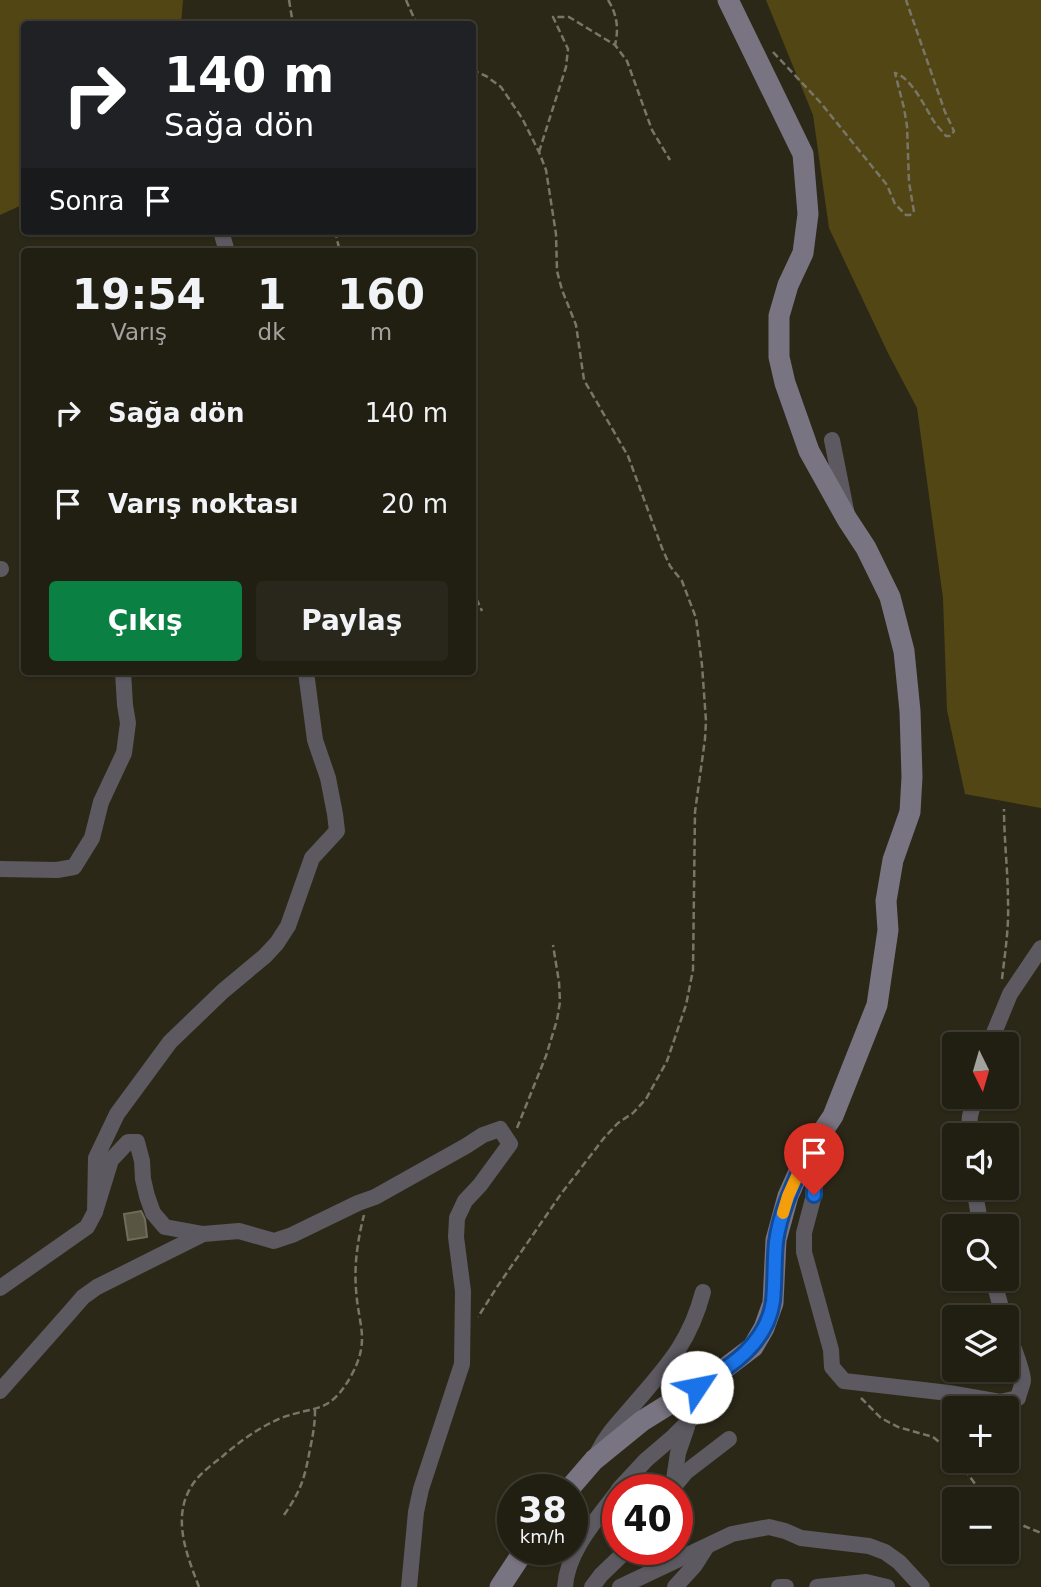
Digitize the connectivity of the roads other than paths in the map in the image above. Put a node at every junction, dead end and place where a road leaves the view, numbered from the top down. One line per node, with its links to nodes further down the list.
1 (728, 0): 3 (street)
2 (831, 440): 3 (street)
3 (847, 519): 9 (street)
4 (123, 675): 6 (street)
5 (306, 675): 10 (street)
6 (0, 869)
7 (1041, 948): 8 (street)
8 (994, 1032)
9 (806, 1156): 14 (street); 15 (street)
10 (95, 1212): 11 (street); 12 (street)
11 (203, 1234): 16 (street); 29 (street)
12 (0, 1287)
13 (703, 1292): 19 (street)
14 (1019, 1361)
15 (716, 1375): 17 (street); 19 (street)
16 (0, 1391)
17 (692, 1418): 21 (street); 22 (street)
18 (729, 1439): 23 (street)
19 (594, 1460): 20 (street)
20 (582, 1474)
21 (633, 1474)
22 (674, 1474)
23 (684, 1474)
24 (602, 1513): 28 (street)
25 (709, 1544): 32 (street); 33 (street); 38 (street)
26 (514, 1565): 30 (street)
27 (611, 1565): 31 (street)
28 (564, 1585)
29 (409, 1587)
30 (500, 1587)
31 (592, 1587)
32 (620, 1587)
33 (675, 1587)
34 (779, 1587): 35 (street)
35 (786, 1587)
36 (817, 1587): 37 (street)
37 (887, 1587)
38 (922, 1587)

